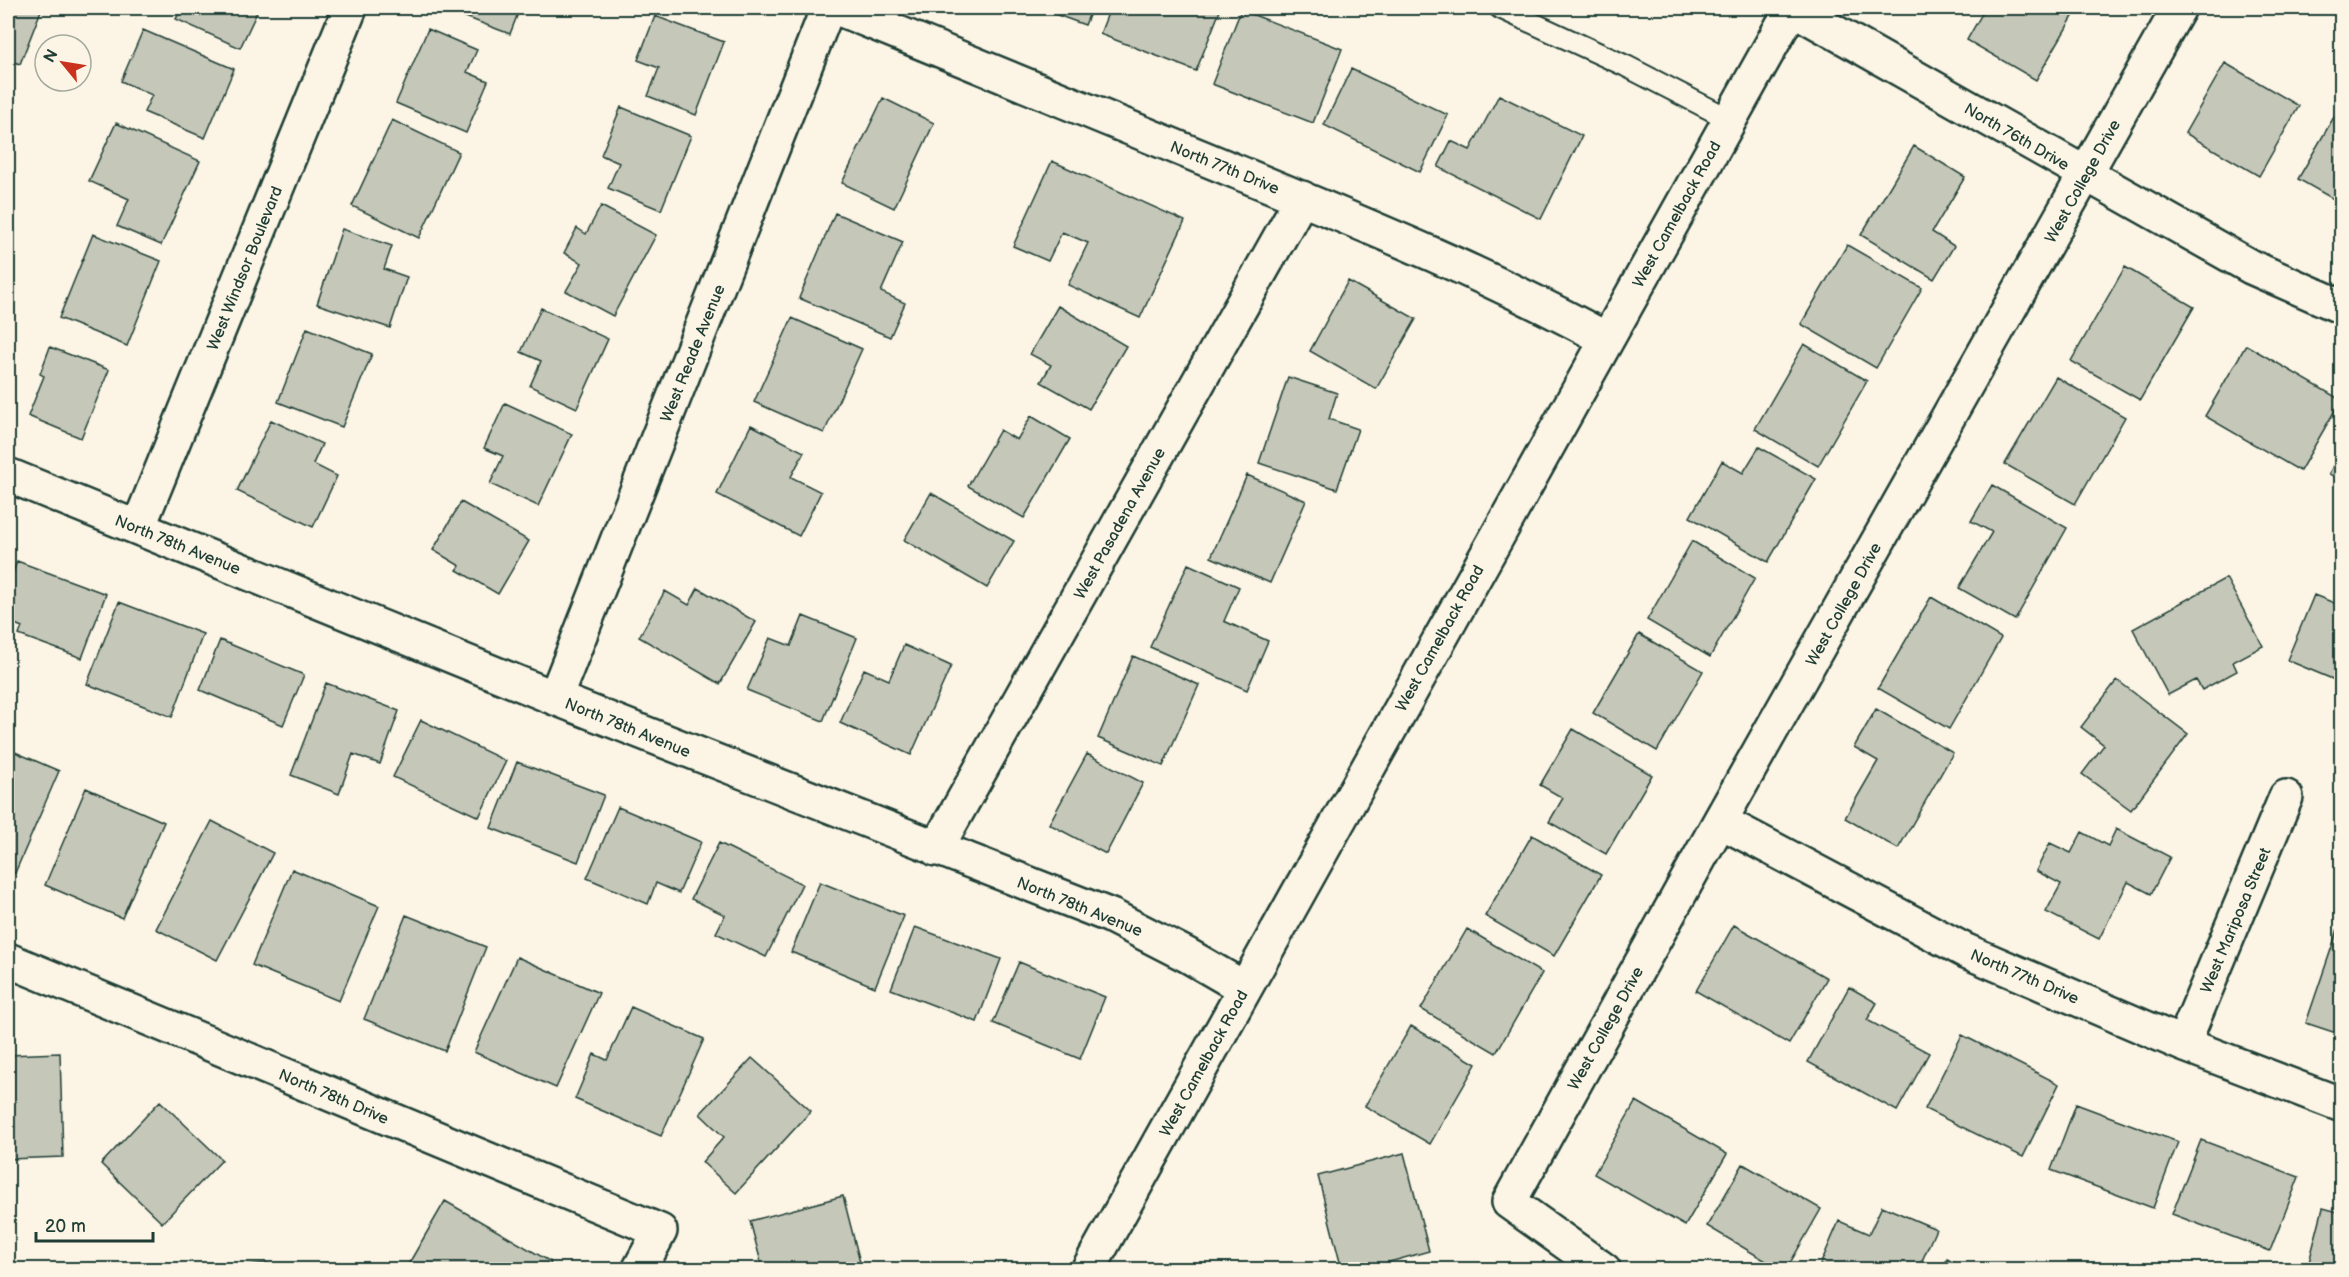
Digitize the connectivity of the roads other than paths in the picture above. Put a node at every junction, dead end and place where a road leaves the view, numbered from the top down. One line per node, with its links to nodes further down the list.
1 (350, 8): 13 (street, West Windsor Boulevard)
2 (828, 8): 14 (street, West Reade Avenue)
3 (837, 8): 9 (street, North 77th Drive)
4 (1500, 8): 7 (lane)
5 (1792, 8): 7 (street, West Camelback Road); 8 (street, North 76th Drive)
6 (2179, 8): 8 (street, West College Drive)
7 (1729, 119): 11 (street, West Camelback Road)
8 (2085, 175): 10 (street, North 76th Drive); 16 (street, West College Drive)
9 (1302, 198): 11 (street, North 77th Drive); 17 (street, West Pasadena Avenue)
10 (2342, 307)
11 (1606, 339): 19 (street, West Camelback Road)
12 (8, 475): 13 (street, North 78th Avenue)
13 (138, 528): 14 (street, North 78th Avenue)
14 (555, 698): 17 (street, North 78th Avenue)
15 (2286, 797): 20 (street, West Mariposa Street)
16 (1720, 821): 20 (street, North 77th Drive); 24 (street, West College Drive)
17 (936, 849): 19 (street, North 78th Avenue)
18 (8, 960): 22 (street, North 78th Drive)
19 (1244, 988): 23 (street, West Camelback Road)
20 (2184, 1044): 21 (street, North 77th Drive)
21 (2342, 1105)
22 (639, 1269)
23 (1088, 1269)
24 (1604, 1269)

